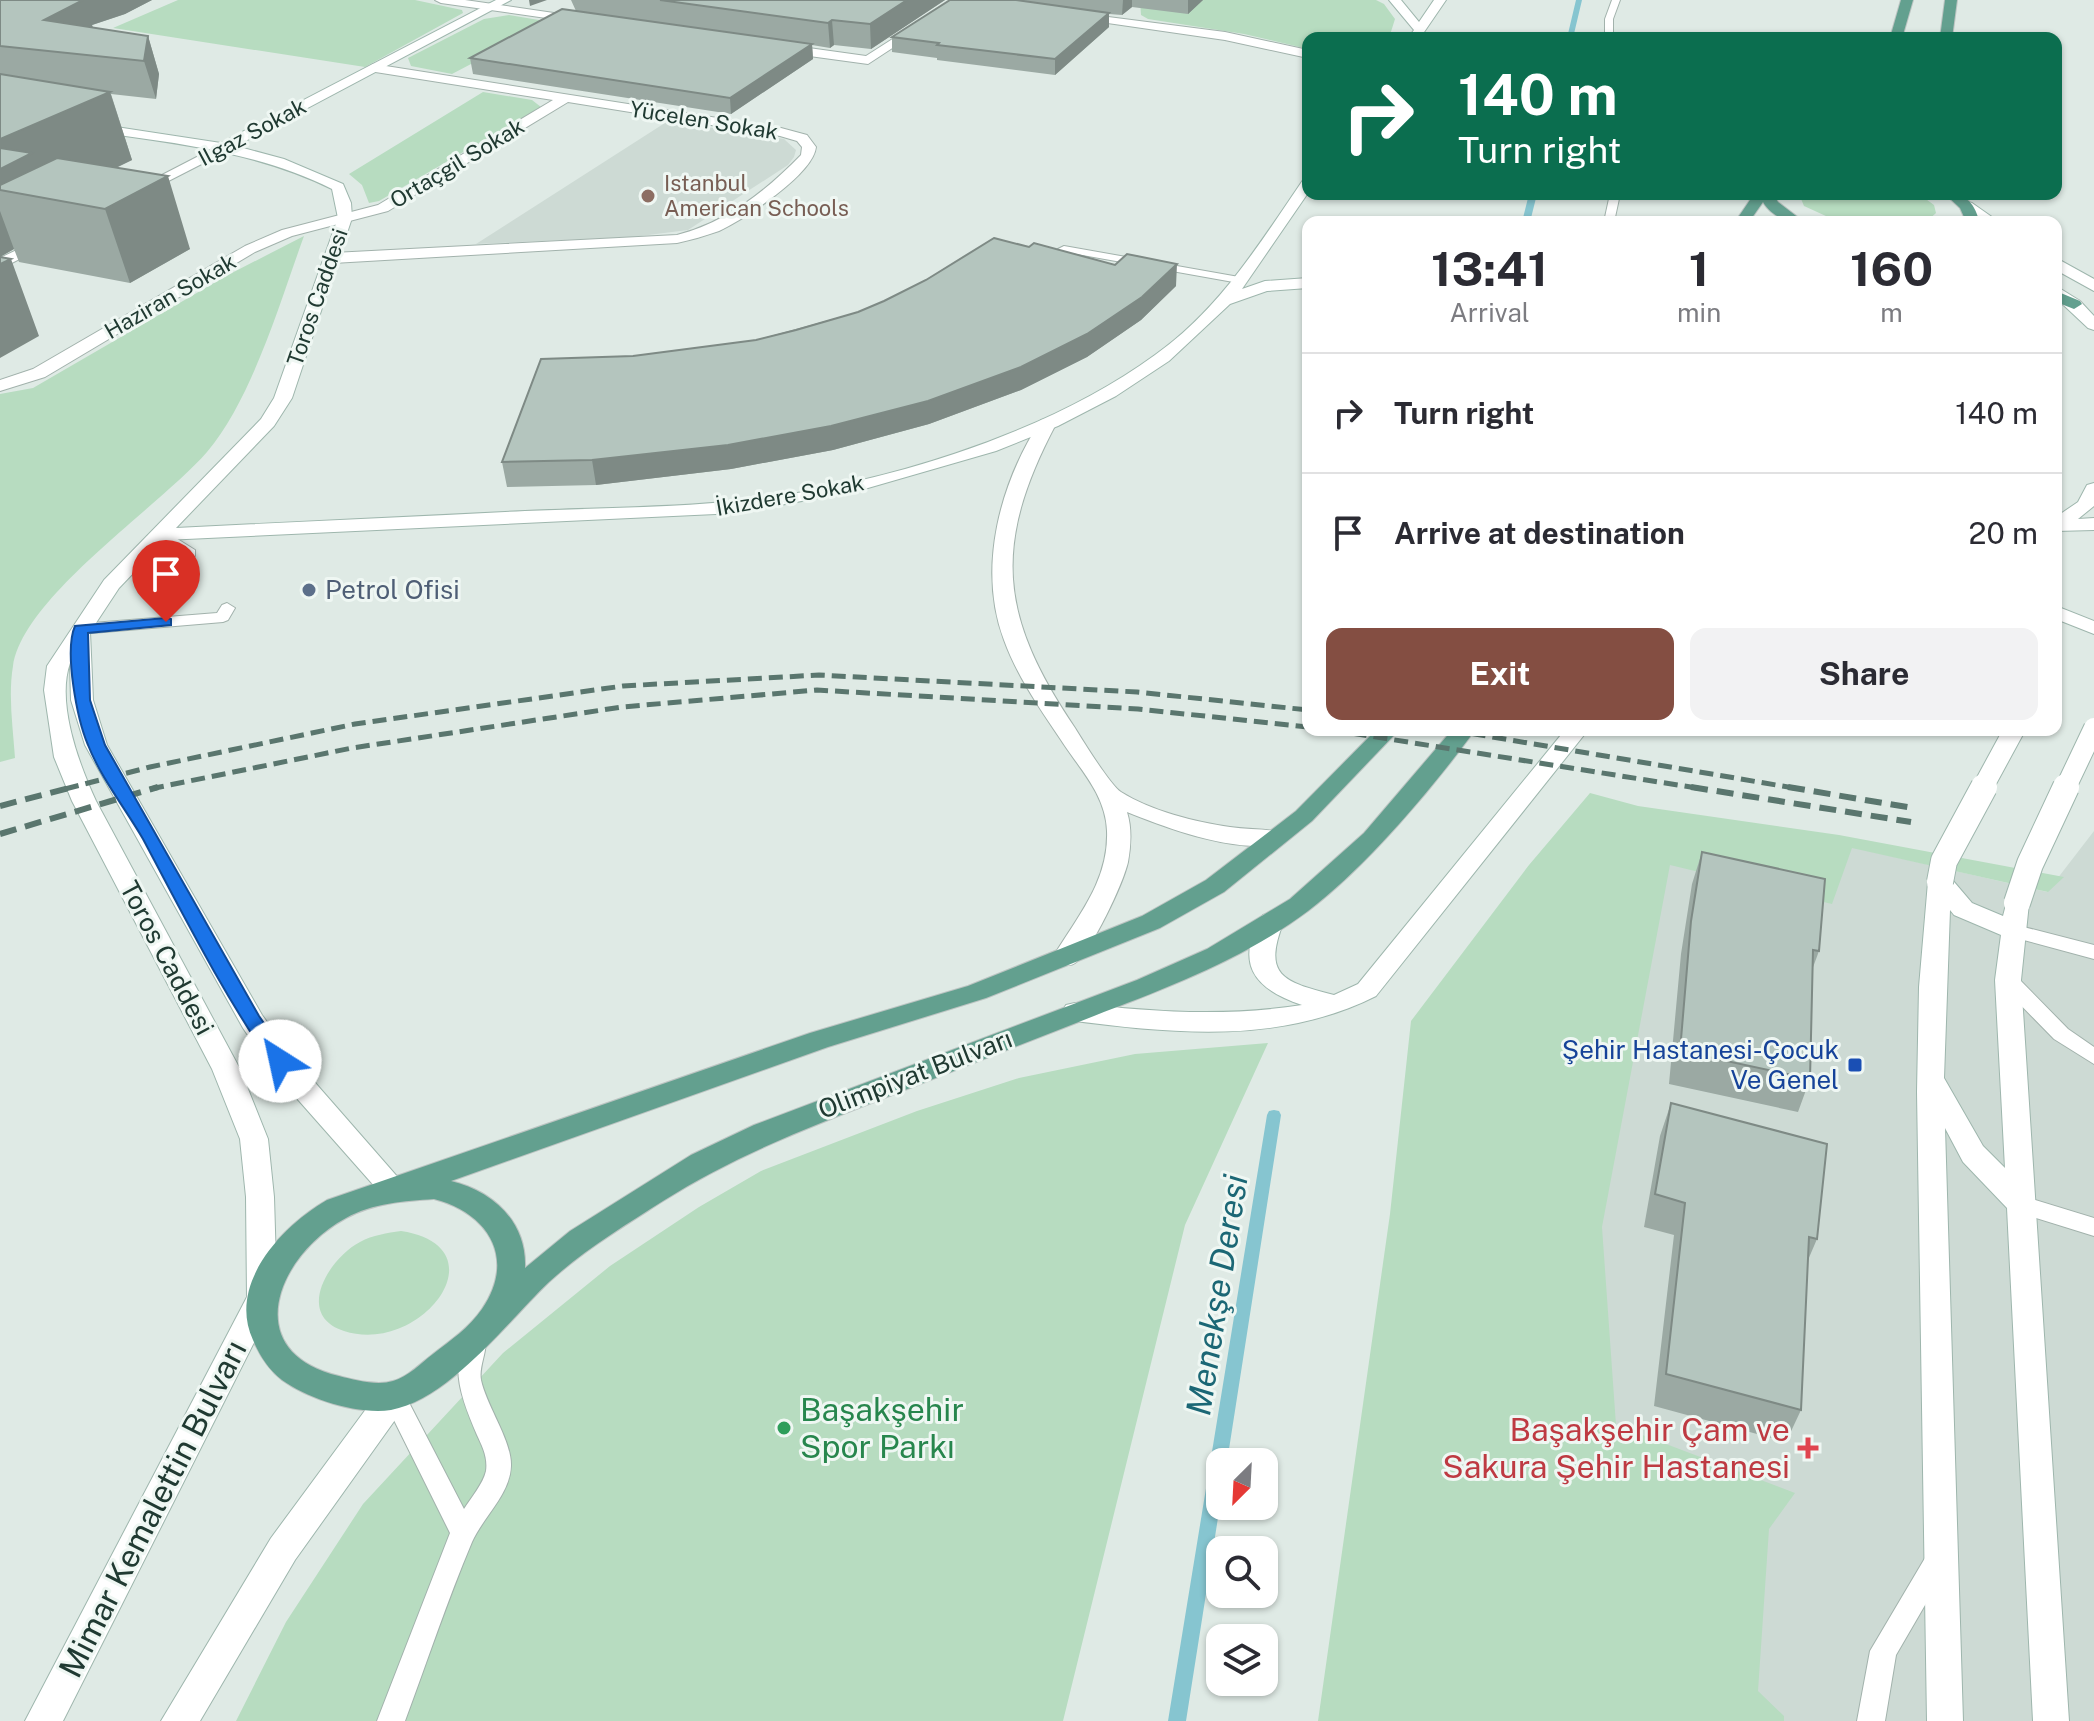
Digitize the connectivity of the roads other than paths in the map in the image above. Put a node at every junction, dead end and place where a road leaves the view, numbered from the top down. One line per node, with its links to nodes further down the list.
1 (441, 0): 12 (street)
2 (505, 0): 12 (street, Ilgaz Sokak)
3 (1395, 0): 16 (street)
4 (1404, 0): 10 (street)
5 (1432, 0): 11 (street)
6 (1440, 0): 17 (street)
7 (1616, 0): 18 (lane)
8 (1907, 0): 19 (main road)
9 (1951, 0): 20 (main road)
10 (1411, 1)
11 (1421, 1)
12 (490, 7): 15 (street); 23 (street, Ilgaz Sokak)
13 (1067, 15): 22 (street)
14 (933, 18): 21 (street)
15 (601, 23)
16 (1415, 32)
17 (1417, 32)
18 (1609, 32)
19 (1898, 32)
20 (1947, 32)
21 (774, 47)
22 (1302, 53)
23 (373, 68): 24 (street, Yücelen Sokak); 26 (street, Ilgaz Sokak)
24 (566, 98): 33 (street, Ortaçgil Sokak); 37 (street, Yücelen Sokak)
25 (74, 124): 26 (street, Toros Caddesi)
26 (222, 148): 28 (street, Ilgaz Sokak); 33 (street, Toros Caddesi)
27 (1302, 192): 36 (street, İkizdere Sokak)
28 (125, 198)
29 (1759, 200): 31 (main road)
30 (1768, 200): 32 (main road)
31 (1747, 216)
32 (1788, 216)
33 (345, 218): 37 (street, Toros Caddesi); 49 (street, Haziran Sokak)
34 (55, 235): 38 (street)
35 (1064, 249): 40 (lane)
36 (1262, 249): 40 (street, İkizdere Sokak); 41 (street)
37 (333, 258): 55 (street, Toros Caddesi)
38 (0, 264)
39 (2062, 267): 44 (street)
40 (1242, 276): 42 (street); 46 (street, İkizdere Sokak)
41 (1302, 280)
42 (1302, 282)
43 (1302, 283): 46 (street)
44 (2094, 286)
45 (2062, 297): 47 (main road)
46 (1223, 301): 50 (street, İkizdere Sokak)
47 (2074, 304): 48 (street)
48 (2094, 325)
49 (0, 386)
50 (1047, 424): 55 (street, İkizdere Sokak); 66 (street)
51 (2094, 489): 52 (street)
52 (2062, 521)
53 (2094, 524): 54 (street)
54 (2062, 525)
55 (163, 534): 56 (lane); 60 (street, Toros Caddesi)
56 (190, 553)
57 (227, 608): 60 (lane)
58 (2062, 615): 59 (street)
59 (2094, 628)
60 (80, 629): 78 (street, Toros Caddesi); 81 (street, Toros Caddesi)
61 (2094, 728): 69 (street, bridge)
62 (1382, 736): 67 (main road)
63 (1459, 736): 70 (main road, Olimpiyat Bulvarı)
64 (1572, 736): 74 (street)
65 (2011, 736): 68 (street, bridge)
66 (1113, 797): 67 (street); 72 (street)
67 (1276, 838): 72 (main road)
68 (1940, 882): 69 (street); 77 (street)
69 (2014, 917): 71 (lane); 73 (street)
70 (1272, 921): 74 (street); 75 (main road, Olimpiyat Bulvarı)
71 (2094, 952)
72 (1066, 957): 78 (main road)
73 (2008, 980): 76 (lane); 79 (street)
74 (1334, 1005): 75 (street)
75 (1075, 1012): 82 (main road, Olimpiyat Bulvarı)
76 (2094, 1057)
77 (1931, 1078): 79 (street); 85 (street)
78 (394, 1189): 81 (main road); 82 (main road)
79 (2022, 1205): 80 (lane); 91 (street)
80 (2094, 1227)
81 (262, 1297): 83 (main road); 86 (street, Mimar Kemalettin Bulvarı)
82 (475, 1339): 83 (main road); 84 (lane)
83 (394, 1396): 84 (lane); 87 (street)
84 (463, 1533): 88 (lane)
85 (1939, 1560): 89 (lane); 90 (street)
86 (43, 1721)
87 (179, 1721)
88 (391, 1721)
89 (1871, 1721)
90 (1945, 1721)
91 (2051, 1721)

